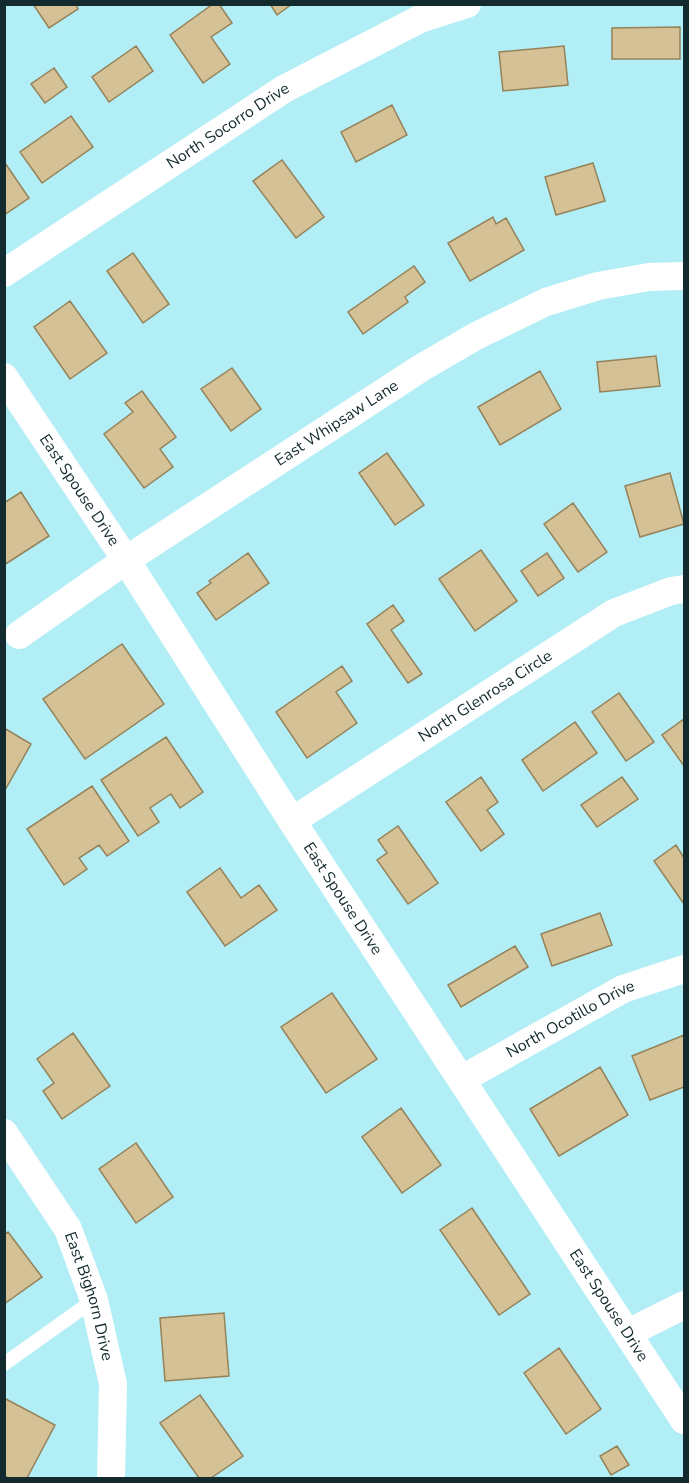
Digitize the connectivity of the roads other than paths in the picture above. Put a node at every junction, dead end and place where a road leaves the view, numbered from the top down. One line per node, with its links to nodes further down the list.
1 (467, 4): 2 (street, North Socorro Drive)
2 (4, 273)
3 (684, 276): 5 (street, East Whipsaw Lane)
4 (4, 376): 5 (street, East Spouse Drive)
5 (126, 561): 7 (street, East Whipsaw Lane); 8 (street, East Spouse Drive)
6 (684, 590): 8 (street, North Glenrosa Circle)
7 (19, 635)
8 (292, 821): 10 (street, East Spouse Drive)
9 (684, 969): 10 (street, North Ocotillo Drive)
10 (462, 1079): 14 (street, East Spouse Drive)
11 (7, 1142): 12 (street, East Bighorn Drive)
12 (94, 1300): 15 (lane); 17 (street, East Bighorn Drive)
13 (684, 1305): 14 (street)
14 (628, 1333): 16 (street, East Spouse Drive)
15 (4, 1364)
16 (684, 1420)
17 (111, 1479)

